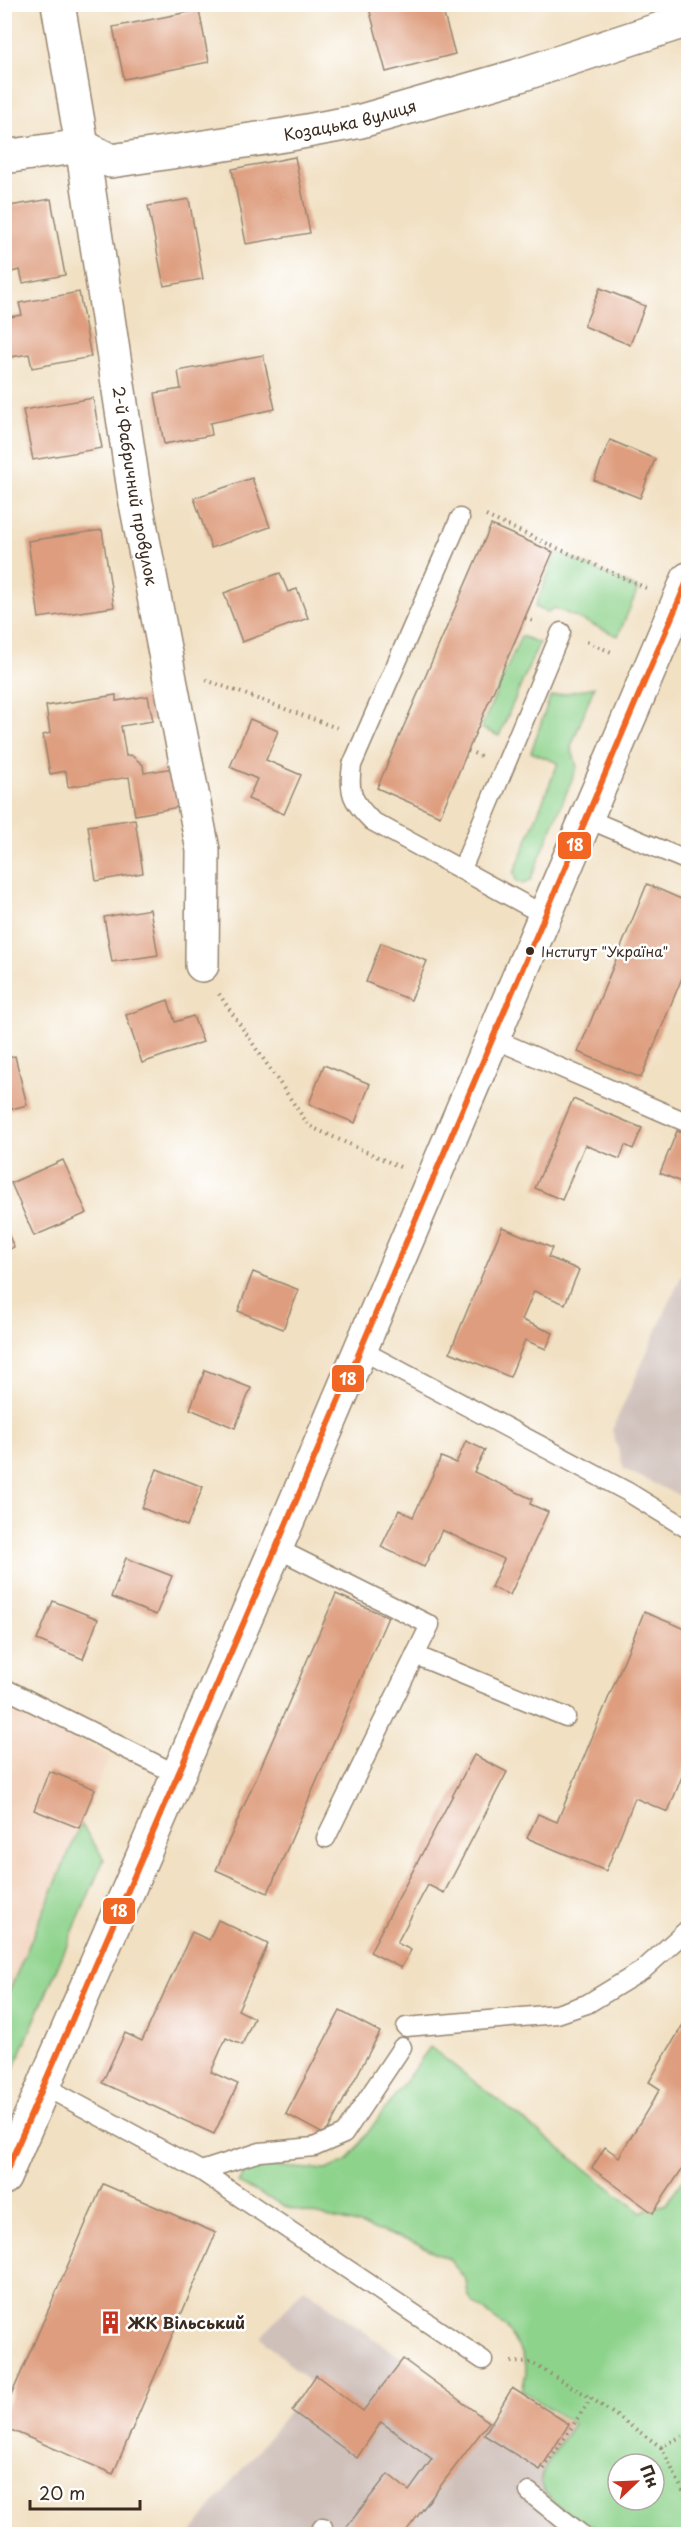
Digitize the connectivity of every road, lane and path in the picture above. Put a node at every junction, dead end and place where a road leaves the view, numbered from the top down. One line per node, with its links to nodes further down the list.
1 (58, 4): 3 (street, 2-й Фабричний провулок)
2 (688, 20): 3 (street, Козацька вулиця)
3 (82, 146): 4 (street); 9 (street, 2-й Фабричний провулок)
4 (4, 157)
5 (460, 518): 7 (path); 10 (lane)
6 (688, 579): 11 (street)
7 (650, 590)
8 (561, 632): 13 (lane)
9 (169, 666): 10 (path); 15 (street, 2-й Фабричний провулок)
10 (364, 738): 13 (lane)
11 (588, 819): 12 (lane); 14 (street)
12 (688, 861)
13 (462, 869): 14 (lane)
14 (546, 916): 16 (street)
15 (202, 965): 18 (path)
16 (492, 1038): 17 (lane); 18 (street)
17 (688, 1123)
18 (432, 1181): 19 (street)
19 (361, 1350): 20 (lane); 21 (street)
20 (688, 1529)
21 (276, 1548): 22 (lane); 25 (street)
22 (415, 1655): 24 (lane); 26 (lane)
23 (4, 1688): 25 (lane)
24 (566, 1717)
25 (178, 1775): 30 (street)
26 (326, 1838)
27 (688, 1929): 28 (lane)
28 (406, 2027)
29 (402, 2047): 31 (lane)
30 (44, 2086): 31 (lane); 32 (street)
31 (201, 2171): 33 (lane)
32 (4, 2178)
33 (483, 2360): 34 (path)
34 (591, 2398): 36 (path); 37 (path)
35 (688, 2433): 36 (path)
36 (662, 2447): 38 (path)
37 (529, 2492): 39 (lane)
38 (688, 2501)
39 (580, 2535)

